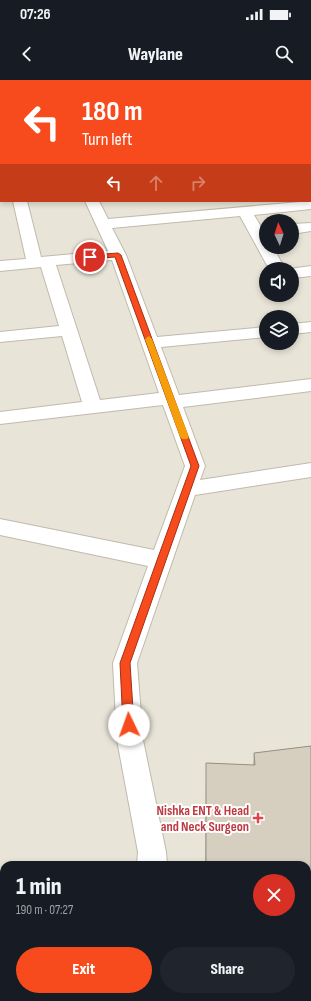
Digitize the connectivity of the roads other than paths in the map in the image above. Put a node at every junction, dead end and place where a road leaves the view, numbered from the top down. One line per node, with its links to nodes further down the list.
1 (20, 202): 10 (street)
2 (92, 202): 5 (street)
3 (311, 205): 4 (street)
4 (245, 211): 5 (street); 8 (street)
5 (103, 224): 9 (street)
6 (311, 227): 7 (street)
7 (299, 228)
8 (259, 229)
9 (118, 255): 10 (street); 19 (street)
10 (41, 262): 11 (street); 16 (street)
11 (0, 266)
12 (311, 270): 13 (street)
13 (299, 272)
14 (311, 327): 15 (street)
15 (299, 328)
16 (67, 330): 18 (street); 22 (street)
17 (259, 333): 19 (street)
18 (0, 337)
19 (150, 343): 21 (street)
20 (311, 385): 21 (street)
21 (171, 400): 22 (street); 25 (street)
22 (93, 407): 23 (street)
23 (0, 418)
24 (311, 470): 25 (street)
25 (187, 489): 27 (street)
26 (0, 527): 27 (street)
27 (161, 560): 28 (street)
28 (152, 861)

